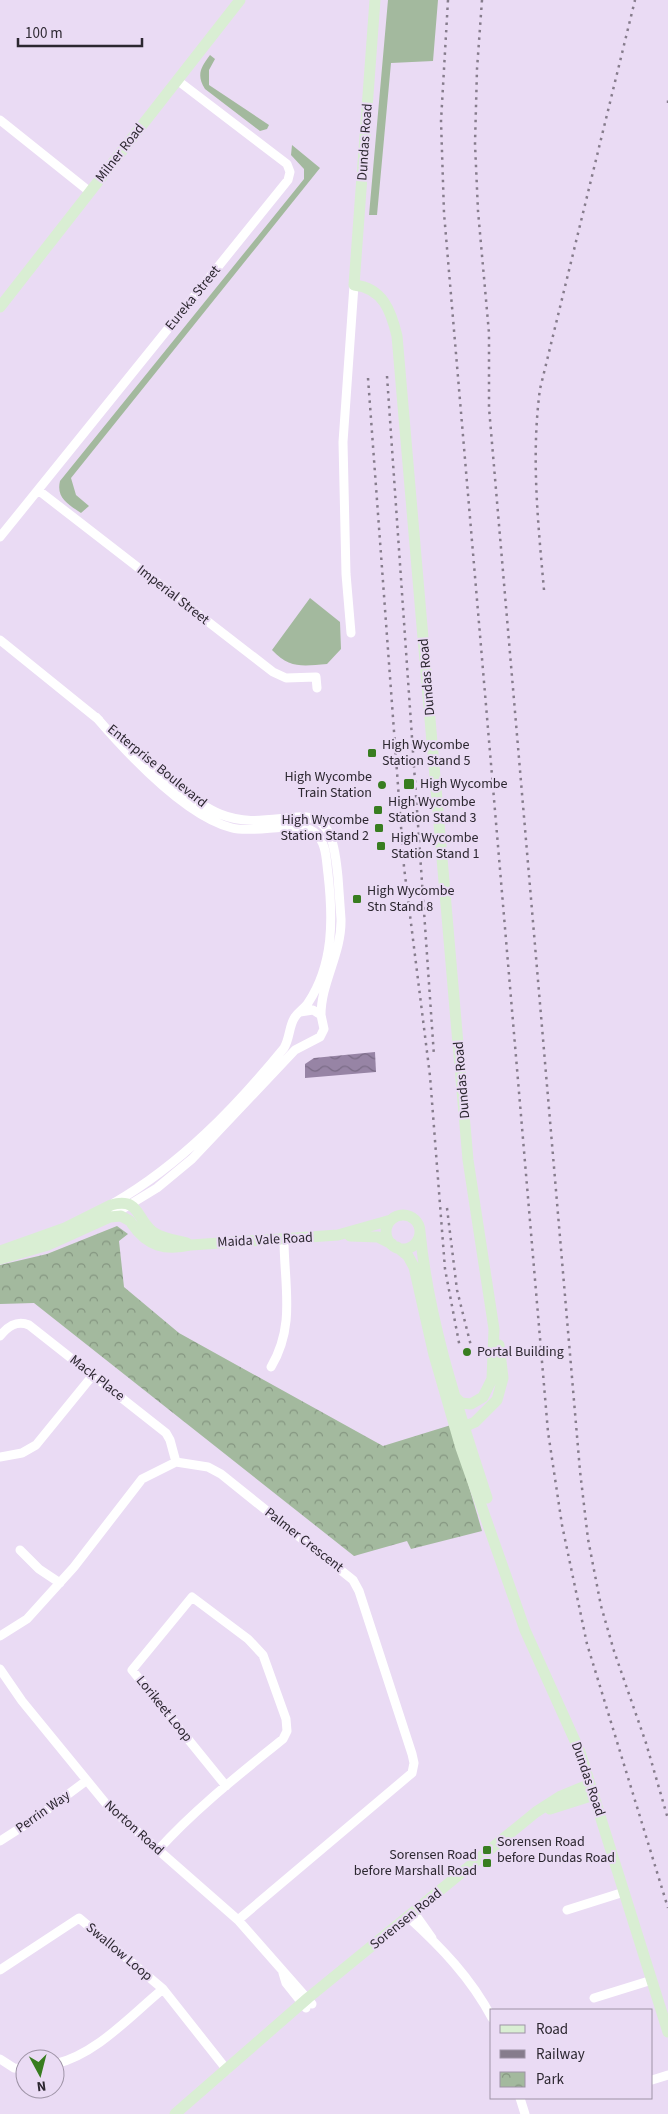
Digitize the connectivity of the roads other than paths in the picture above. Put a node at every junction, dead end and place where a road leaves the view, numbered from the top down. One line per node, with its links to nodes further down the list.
1 (240, 0): 3 (main road, Milner Road)
2 (375, 0): 6 (main road, Dundas Road)
3 (177, 80): 5 (main road, Milner Road); 8 (street, Eureka Street)
4 (0, 120): 5 (street)
5 (90, 192): 7 (main road, Milner Road)
6 (354, 285): 10 (street, Dundas Road); 34 (main road, Dundas Road)
7 (0, 307)
8 (38, 490): 9 (street, Eureka Street); 13 (street, Imperial Street)
9 (0, 537)
10 (351, 633)
11 (0, 640): 15 (street)
12 (316, 666): 13 (street)
13 (316, 677): 14 (street)
14 (317, 688)
15 (96, 717): 16 (street, Enterprise Boulevard); 17 (street, Enterprise Boulevard)
16 (300, 1012): 17 (street); 18 (street, Enterprise Boulevard)
17 (321, 1015): 19 (street, Enterprise Boulevard)
18 (293, 1027): 19 (street); 21 (street, Enterprise Boulevard)
19 (312, 1041): 20 (street, Enterprise Boulevard)
20 (142, 1198): 21 (street, Enterprise Boulevard); 23 (street)
21 (128, 1203): 22 (street); 23 (main road, Maida Vale Road); 25 (street); 31 (main road)
22 (110, 1217): 25 (main road); 32 (main road)
23 (142, 1218): 29 (main road, Maida Vale Road)
24 (391, 1220): 26 (main road, Maida Vale Road); 27 (main road, Maida Vale Road); 30 (main road)
25 (130, 1223): 29 (main road, Maida Vale Road)
26 (420, 1232): 30 (main road); 33 (main road)
27 (338, 1235): 28 (main road, Maida Vale Road); 30 (main road, Maida Vale Road)
28 (284, 1239): 29 (main road, Maida Vale Road); 36 (street)
29 (191, 1244)
30 (395, 1246): 33 (main road)
31 (0, 1251)
32 (0, 1259)
33 (422, 1280): 38 (main road, Dundas Road); 41 (main road, Dundas Road)
34 (494, 1329): 39 (main road, Dundas Road); 40 (main road, Dundas Road)
35 (0, 1336): 37 (street, Mack Place)
36 (271, 1367)
37 (92, 1376): 43 (street); 44 (street, Mack Place)
38 (455, 1396): 39 (main road); 41 (main road, Dundas Road)
39 (476, 1402): 41 (main road, Dundas Road)
40 (494, 1406): 41 (main road); 42 (main road, Dundas Road)
41 (459, 1421): 42 (main road, Dundas Road); 45 (main road, Dundas Road)
42 (470, 1442): 45 (main road, Dundas Road)
43 (0, 1457)
44 (176, 1462): 47 (street); 58 (street, Palmer Crescent)
45 (492, 1532): 52 (main road, Dundas Road)
46 (20, 1550): 47 (street)
47 (60, 1583): 48 (street)
48 (0, 1636)
49 (0, 1669): 50 (street, Norton Road)
50 (86, 1781): 53 (street, Perrin Way); 54 (street, Norton Road)
51 (226, 1786): 51 (street, Lorikeet Loop); 54 (street, Lorikeet Loop)
52 (592, 1790): 55 (main road, Dundas Road); 57 (main road, Sorensen Road)
53 (0, 1841)
54 (159, 1850): 58 (street, Norton Road)
55 (624, 1892): 56 (street); 60 (main road, Dundas Road)
56 (567, 1910)
57 (413, 1917): 63 (main road, Sorensen Road); 64 (street)
58 (238, 1920): 63 (street, Norton Road)
59 (0, 1970): 61 (street, Swallow Loop)
60 (652, 1980): 62 (street); 65 (main road, Dundas Road)
61 (163, 1989): 67 (street, Swallow Loop); 69 (street, Swallow Loop)
62 (594, 1998)
63 (307, 2003): 69 (main road, Sorensen Road)
64 (490, 2015)
65 (668, 2032)
66 (0, 2059): 68 (street)
67 (65, 2060)
68 (15, 2068)
69 (227, 2070): 73 (main road, Sorensen Road)
70 (668, 2075): 71 (street)
71 (653, 2080)
72 (520, 2099): 74 (street)
73 (175, 2114)
74 (525, 2114)

